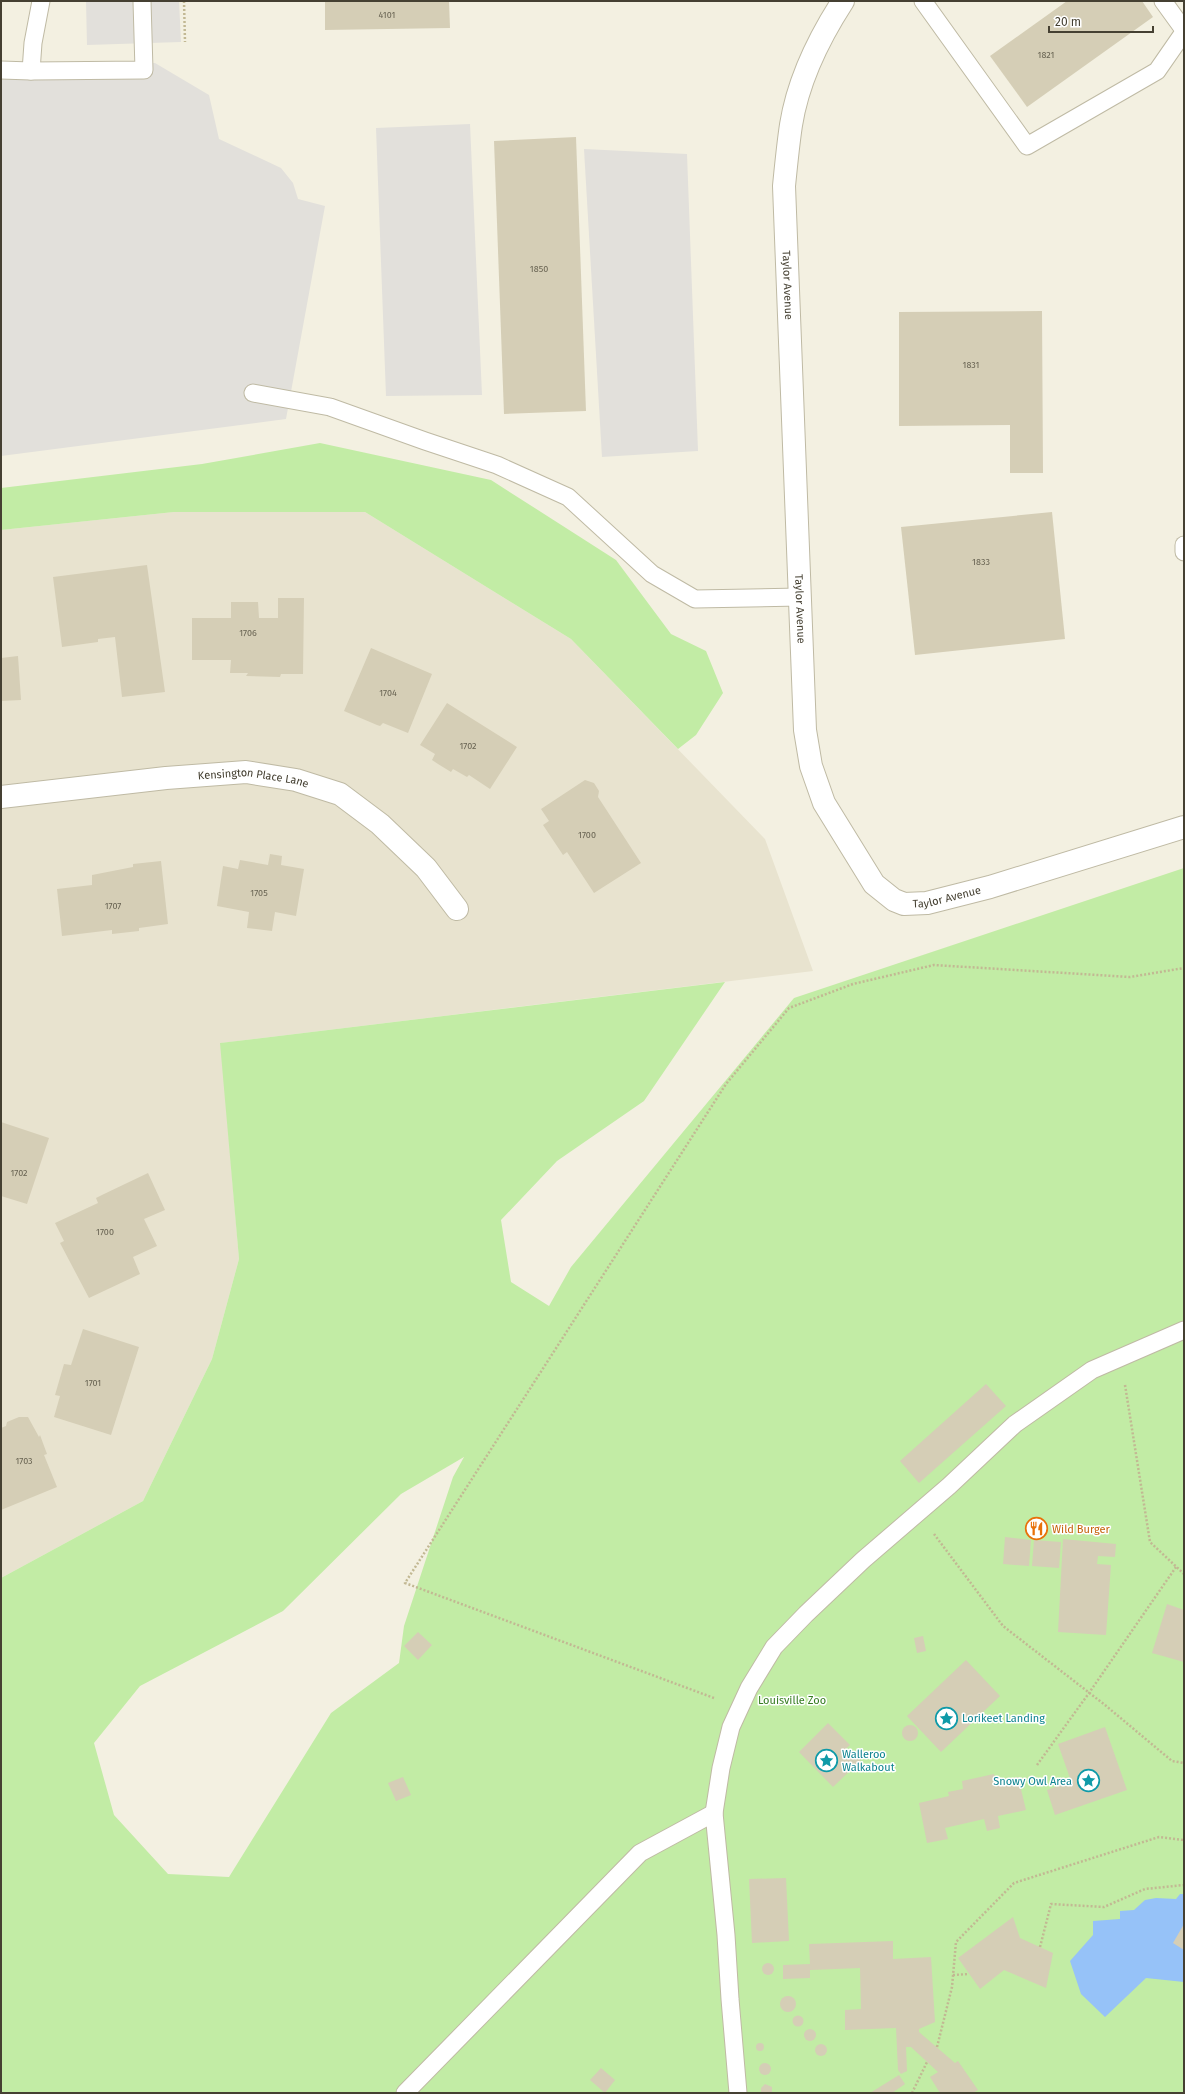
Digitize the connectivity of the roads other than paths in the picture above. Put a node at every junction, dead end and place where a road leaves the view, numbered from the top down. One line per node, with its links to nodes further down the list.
1 (41, 1): 8 (lane)
2 (142, 1): 8 (lane)
3 (843, 1): 12 (street, Taylor Avenue)
4 (923, 1): 6 (lane)
5 (1163, 1): 6 (lane)
6 (1184, 31)
7 (1, 70): 8 (lane)
8 (31, 71)
9 (253, 392): 12 (lane)
10 (1184, 545): 11 (lane)
11 (1184, 552)
12 (800, 597): 14 (street, Taylor Avenue)
13 (1, 797): 15 (street, Kensington Place Lane)
14 (1184, 827)
15 (457, 909)
16 (1184, 1330): 17 (lane)
17 (714, 1813): 18 (lane); 19 (lane)
18 (405, 2093)
19 (738, 2093)

